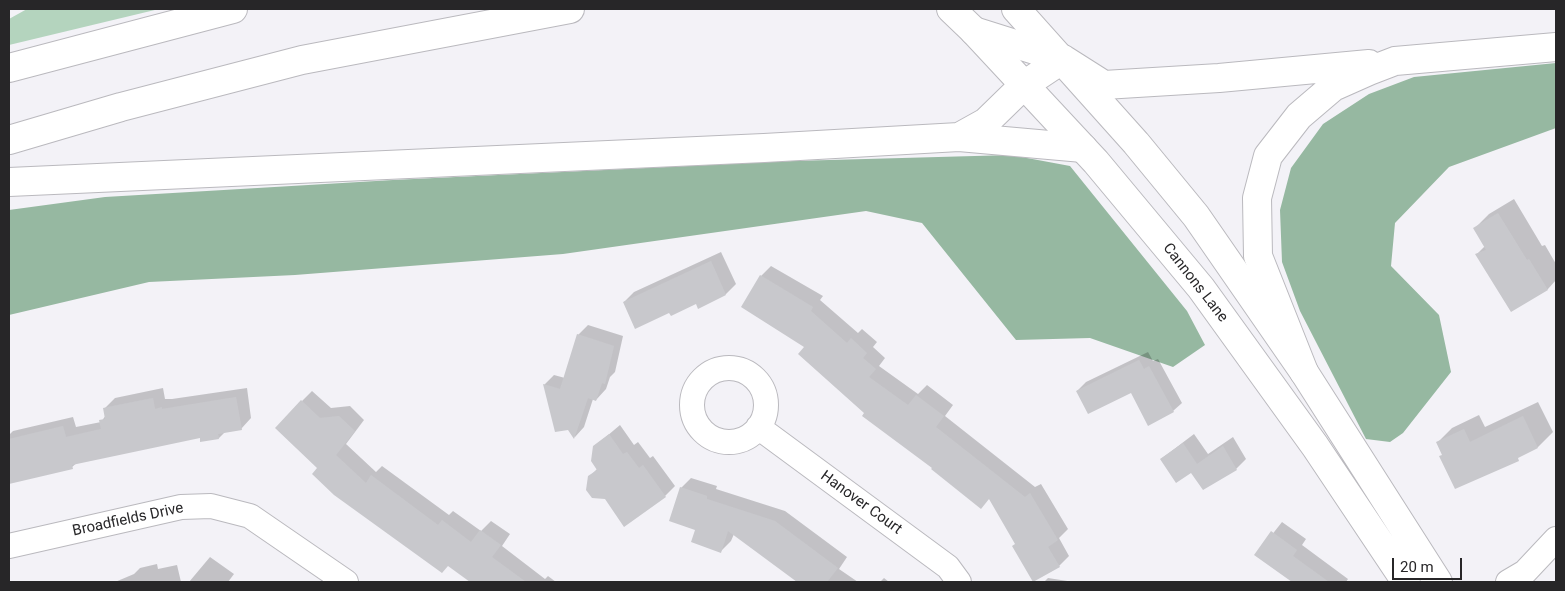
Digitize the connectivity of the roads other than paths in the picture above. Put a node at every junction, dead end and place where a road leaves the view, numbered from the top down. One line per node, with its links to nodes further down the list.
1 (233, 9): 9 (main road)
2 (570, 9): 12 (main road)
3 (951, 9): 5 (main road, Cannons Lane)
4 (1018, 10): 7 (main road)
5 (974, 31): 7 (main road); 10 (main road, Cannons Lane)
6 (1556, 47): 8 (main road)
7 (1063, 58): 8 (main road); 10 (main road); 15 (main road)
8 (1395, 61): 15 (main road)
9 (9, 68)
10 (1024, 85): 11 (main road); 13 (main road, Cannons Lane)
11 (959, 137): 13 (main road); 14 (main road)
12 (9, 140)
13 (1083, 148): 16 (main road, Cannons Lane)
14 (9, 182)
15 (1306, 375): 16 (main road); 23 (main road)
16 (1281, 397): 22 (main road, Cannons Lane)
17 (758, 427): 21 (street, Hanover Court)
18 (1556, 539): 24 (street)
19 (9, 546): 20 (street, Broadfields Drive)
20 (346, 582)
21 (959, 582)
22 (1406, 582)
23 (1438, 582)
24 (1508, 582)

